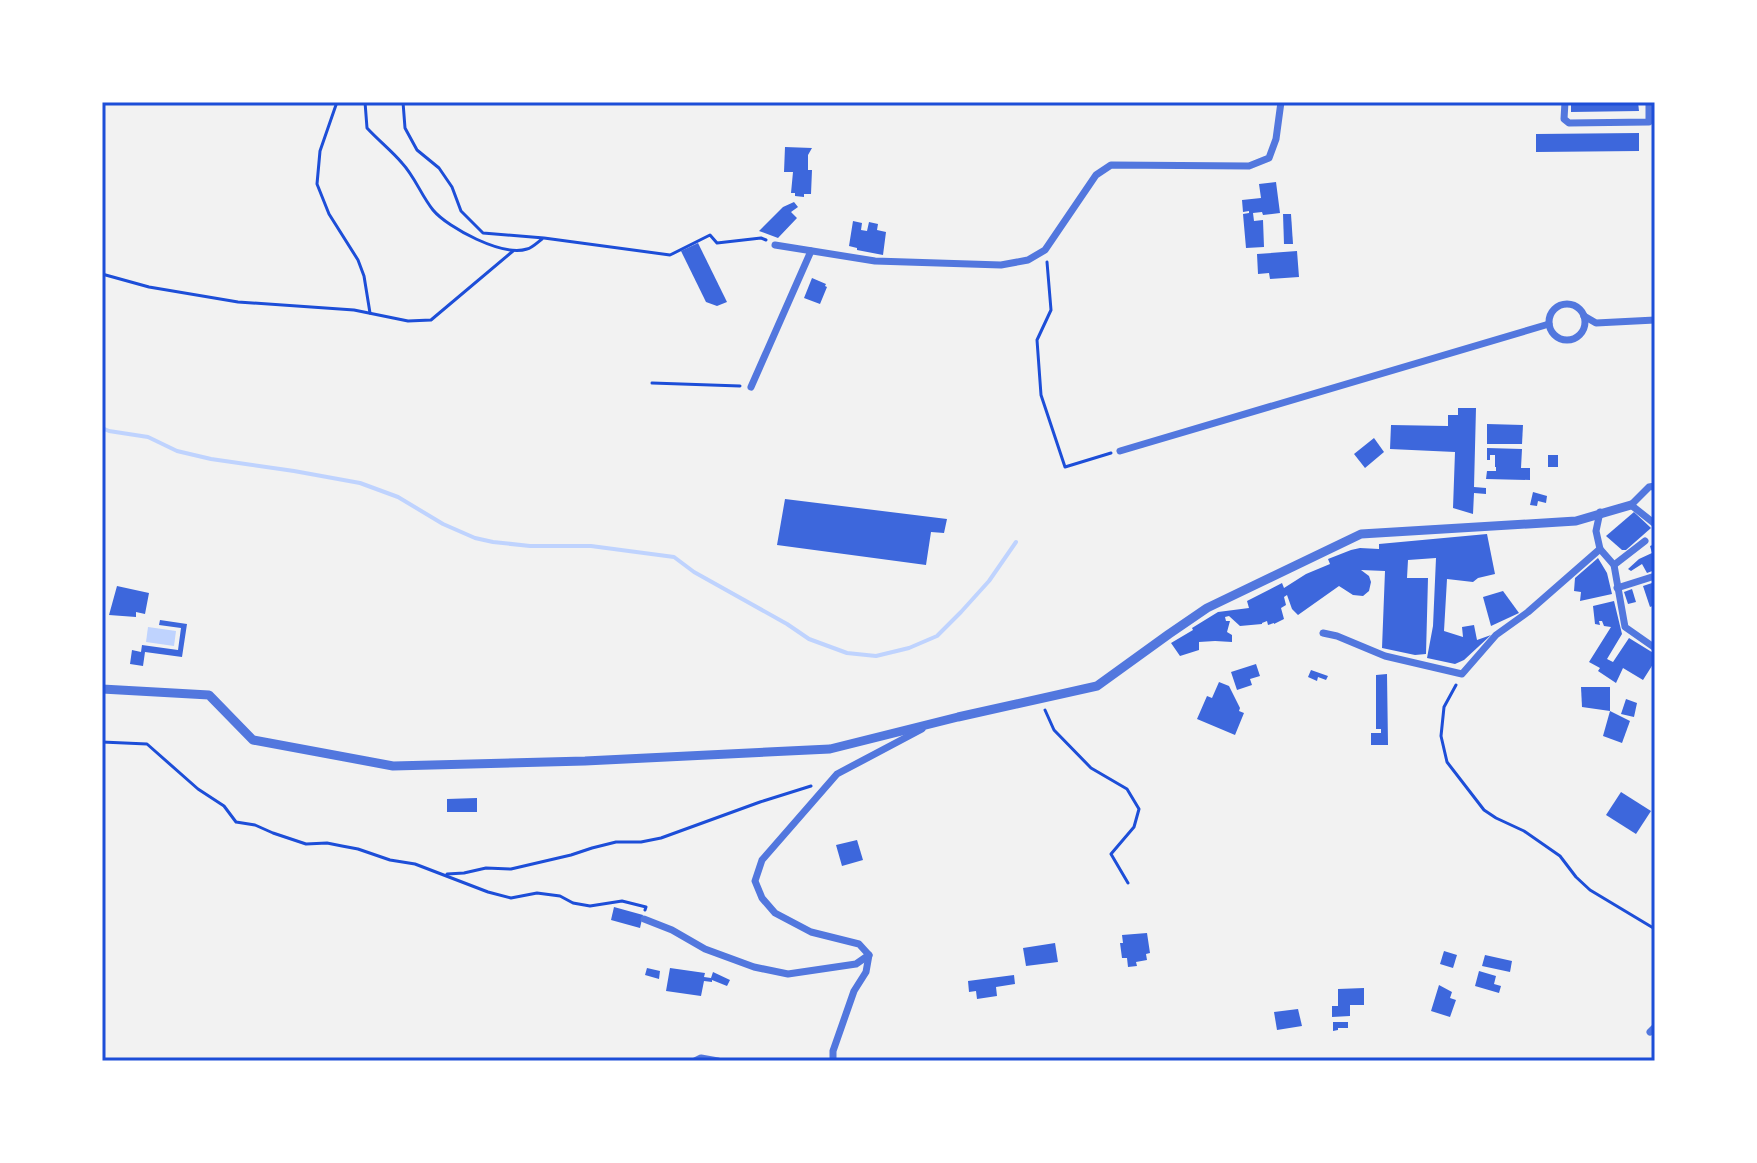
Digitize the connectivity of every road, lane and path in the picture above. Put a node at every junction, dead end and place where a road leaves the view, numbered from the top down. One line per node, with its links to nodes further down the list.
1 (337, 102): 13 (path)
2 (365, 102): 10 (path)
3 (403, 102): 7 (path)
4 (1281, 102): 9 (street)
5 (1565, 102): 6 (street)
6 (1649, 102)
7 (544, 238): 8 (path); 10 (path)
8 (775, 245): 11 (street)
9 (1045, 250): 11 (street); 22 (path)
10 (513, 251): 13 (path)
11 (811, 251): 21 (street)
12 (102, 274): 13 (path)
13 (370, 313)
14 (1584, 316): 16 (street); 17 (street); 18 (street)
15 (1655, 320): 16 (street); 19 (path)
16 (1596, 323): 18 (street)
17 (1549, 324): 18 (street); 22 (street)
18 (1582, 332)
19 (1655, 353)
20 (652, 383): 21 (path)
21 (751, 387)
22 (1120, 451)
23 (1655, 486): 24 (street)
24 (1631, 505): 25 (street); 26 (street)
25 (1601, 512): 28 (street); 36 (street)
26 (1655, 524)
27 (1645, 541): 29 (street)
28 (1600, 549): 29 (street); 34 (street)
29 (1614, 565): 31 (street)
30 (1655, 576): 31 (street)
31 (1617, 588): 33 (street)
32 (1323, 633): 34 (street)
33 (1655, 648)
34 (1462, 674): 43 (path)
35 (102, 689): 37 (street)
36 (1040, 699): 37 (street); 41 (path)
37 (931, 724): 39 (street)
38 (102, 742): 40 (path)
39 (835, 777): 40 (path); 44 (street)
40 (444, 874): 42 (path)
41 (1128, 883)
42 (644, 919): 44 (street)
43 (1655, 929)
44 (869, 955): 47 (street)
45 (695, 1061): 46 (street)
46 (718, 1061)
47 (833, 1061)

